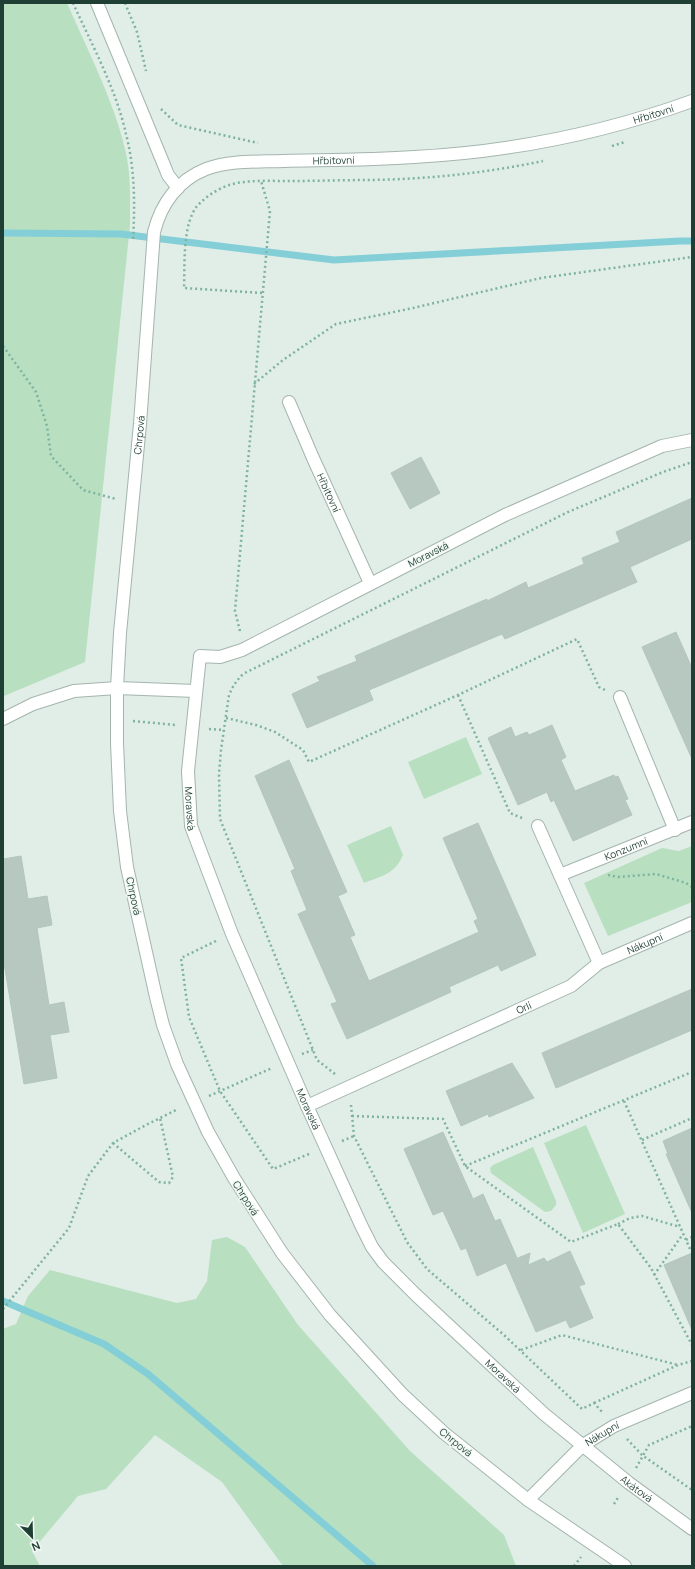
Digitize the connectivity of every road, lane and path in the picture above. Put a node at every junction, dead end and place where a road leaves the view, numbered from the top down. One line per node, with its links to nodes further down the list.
1 (74, 3): 13 (path)
2 (97, 3): 12 (street)
3 (125, 3): 4 (path)
4 (147, 78)
5 (692, 101): 12 (street, Hřbitovní)
6 (158, 104): 8 (path)
7 (627, 142): 9 (path)
8 (262, 143)
9 (606, 147)
10 (550, 160): 11 (path)
11 (261, 181): 15 (path); 15 (path)
12 (178, 188): 21 (street, Chrpová)
13 (132, 241)
14 (692, 257): 17 (path)
15 (262, 293): 17 (path)
16 (3, 346): 21 (path)
17 (254, 384): 23 (path)
18 (289, 402): 22 (street, Hřbitovní)
19 (692, 440): 22 (street, Moravská)
20 (692, 462): 24 (path)
21 (132, 503): 25 (street, Chrpová)
22 (370, 583): 23 (street, Moravská)
23 (242, 650): 24 (path); 26 (street, Moravská)
24 (243, 674): 29 (path)
25 (117, 688): 26 (street); 30 (street); 31 (street, Chrpová)
26 (196, 691): 32 (street, Moravská)
27 (458, 695): 28 (path); 29 (path); 35 (path)
28 (620, 696): 36 (street)
29 (226, 718): 33 (path)
30 (3, 719)
31 (117, 720): 32 (path); 80 (street, Chrpová)
32 (192, 727): 33 (path); 41 (street, Moravská)
33 (224, 730): 43 (path)
34 (692, 822): 36 (street, Konzumní)
35 (538, 826): 38 (street)
36 (675, 830): 38 (street, Konzumní)
37 (603, 874): 39 (path)
38 (560, 875): 42 (street)
39 (692, 887)
40 (692, 923): 42 (street, Nákupní)
41 (232, 934): 44 (street, Moravská); 47 (path)
42 (598, 963): 46 (street, Orlí)
43 (313, 1050): 44 (path); 46 (path)
44 (288, 1061): 47 (path); 50 (street, Moravská)
45 (692, 1072): 49 (path)
46 (349, 1087): 50 (street, Orlí); 52 (path)
47 (220, 1091): 48 (path); 58 (path)
48 (204, 1098)
49 (624, 1101): 56 (path); 59 (path)
50 (307, 1106): 58 (street, Moravská)
51 (178, 1109): 53 (path)
52 (352, 1116): 55 (path); 59 (path)
53 (160, 1118): 57 (path); 57 (path)
54 (692, 1118): 56 (path)
55 (354, 1136): 58 (path); 69 (path)
56 (642, 1140): 61 (path)
57 (113, 1143): 67 (path)
58 (326, 1147): 76 (street, Moravská)
59 (465, 1166): 60 (path)
60 (618, 1224): 61 (path); 66 (path)
61 (680, 1227): 62 (path)
62 (683, 1233): 64 (path); 66 (path)
63 (692, 1237): 64 (path)
64 (686, 1240): 65 (path)
65 (690, 1249)
66 (654, 1275): 68 (path)
67 (3, 1309)
68 (692, 1345)
69 (521, 1350): 71 (path); 73 (path)
70 (692, 1361): 71 (path)
71 (678, 1365): 73 (path)
72 (692, 1393): 74 (street, Nákupní)
73 (594, 1403): 74 (path)
74 (614, 1426): 76 (street, Nákupní); 77 (path)
75 (692, 1426): 77 (path)
76 (584, 1445): 78 (street, Akátová); 80 (street, Nákupní)
77 (642, 1455): 78 (path); 79 (path)
78 (629, 1483): 81 (path); 82 (street, Akátová)
79 (692, 1490)
80 (528, 1500): 83 (street, Chrpová)
81 (614, 1504)
82 (692, 1529)
83 (625, 1566)

